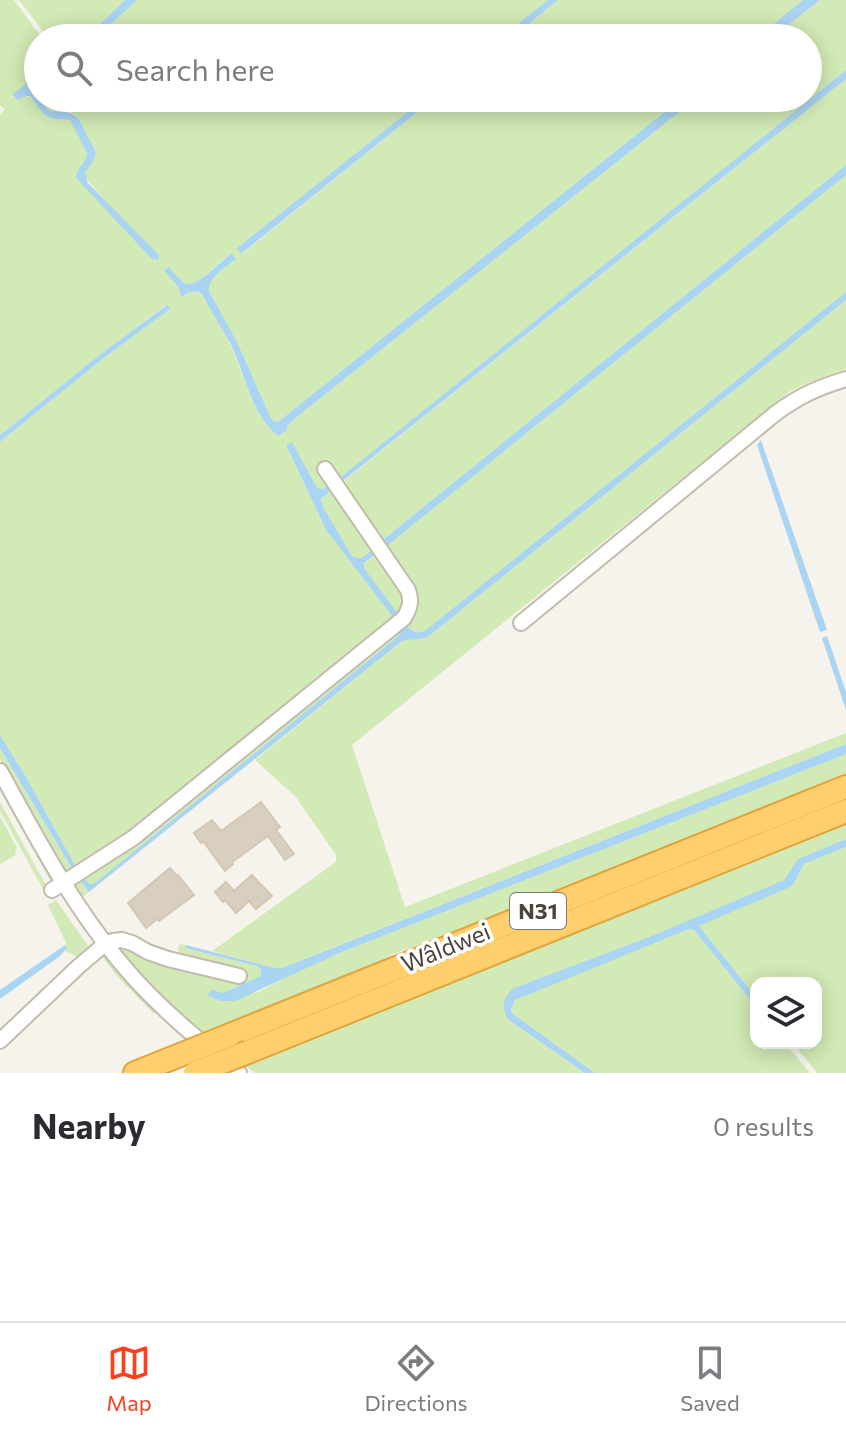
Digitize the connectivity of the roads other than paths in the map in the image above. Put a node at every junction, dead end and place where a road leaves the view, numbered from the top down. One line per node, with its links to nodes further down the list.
1 (846, 379): 3 (street)
2 (325, 469): 7 (street)
3 (521, 623)
4 (0, 771): 7 (street)
5 (846, 787): 11 (highway, Wâldwei / N31, bridge)
6 (846, 811): 12 (highway, Wâldwei / N31, bridge)
7 (58, 886): 8 (street)
8 (105, 944): 9 (street); 10 (street); 13 (street)
9 (239, 976)
10 (0, 1041)
11 (135, 1073)
12 (195, 1073)
13 (239, 1073)

